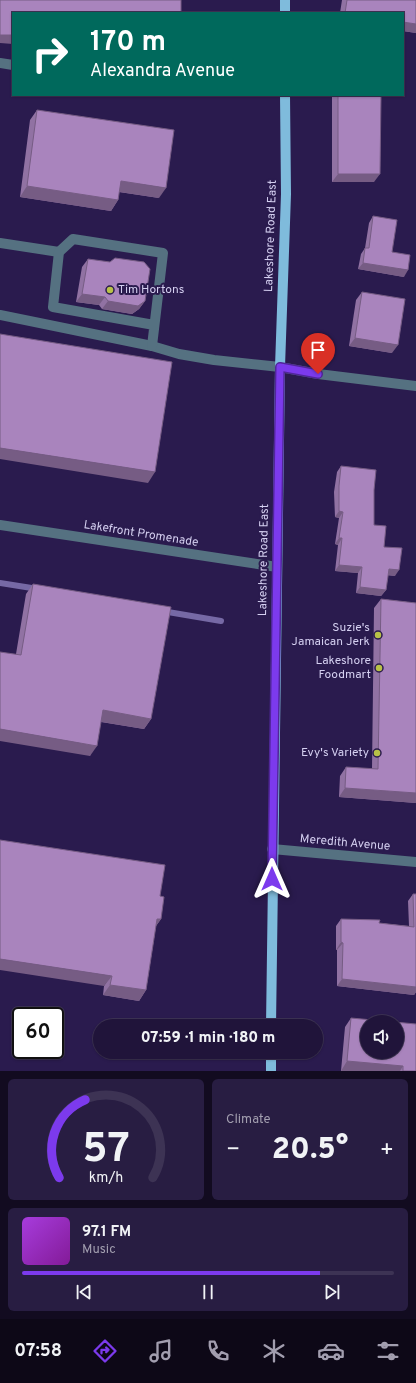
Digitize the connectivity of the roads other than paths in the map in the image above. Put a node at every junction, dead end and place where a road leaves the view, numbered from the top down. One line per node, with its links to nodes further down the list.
1 (285, 0): 2 (main road)
2 (285, 12)
3 (0, 63): 4 (street)
4 (12, 65)
5 (285, 96): 11 (main road, Lakeshore Road East)
6 (0, 243): 7 (street)
7 (59, 252): 9 (street); 9 (street)
8 (0, 315): 10 (street)
9 (154, 325): 10 (street)
10 (152, 346): 11 (street)
11 (280, 367): 12 (street); 14 (main road, Lakeshore Road East)
12 (416, 386)
13 (0, 525): 14 (street, Lakefront Promenade)
14 (277, 567): 15 (main road, Lakeshore Road East)
15 (272, 849): 16 (street, Meredith Avenue); 17 (main road, Lakeshore Road East)
16 (416, 862)
17 (271, 1019)
18 (271, 1059): 19 (main road)
19 (271, 1071)

